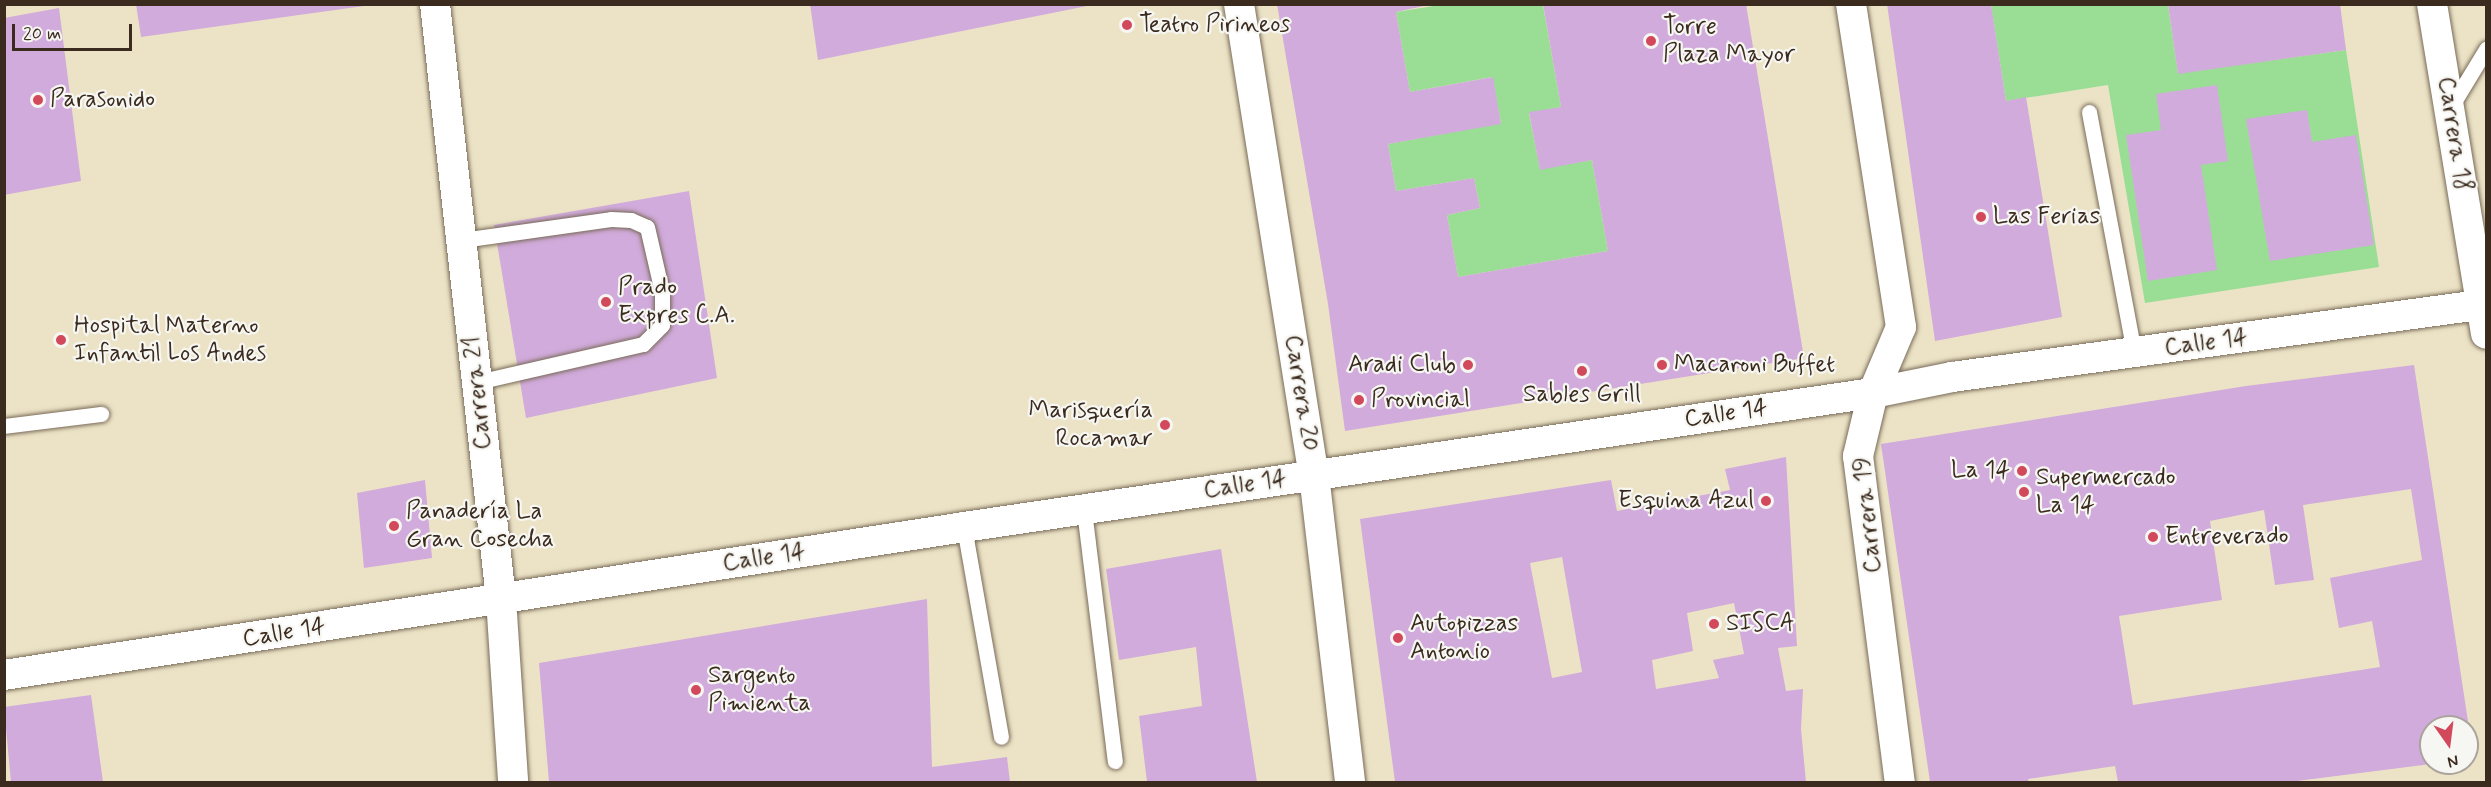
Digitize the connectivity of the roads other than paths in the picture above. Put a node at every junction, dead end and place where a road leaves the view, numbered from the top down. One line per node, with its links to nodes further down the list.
1 (435, 4): 8 (street, Carrera 21)
2 (1239, 4): 16 (street, Carrera 20)
3 (1851, 4): 13 (street, Carrera 19)
4 (2432, 4): 6 (street, Carrera 18)
5 (2487, 49): 6 (lane)
6 (2450, 108): 9 (street, Carrera 18)
7 (2089, 112): 11 (lane)
8 (462, 240): 12 (street, Carrera 21); 12 (lane)
9 (2484, 304): 10 (street, Carrera 18); 11 (street, Calle 14)
10 (2487, 334)
11 (2134, 353): 13 (street, Calle 14)
12 (477, 382): 19 (street, Carrera 21)
13 (1873, 393): 16 (street, Calle 14); 25 (street, Carrera 19)
14 (101, 414): 15 (lane)
15 (4, 426)
16 (1314, 475): 17 (street, Calle 14); 24 (street, Carrera 20)
17 (1084, 510): 18 (street, Calle 14); 22 (lane)
18 (964, 527): 19 (street, Calle 14); 21 (lane)
19 (501, 599): 20 (street, Calle 14); 23 (street, Carrera 21)
20 (4, 675)
21 (1001, 737)
22 (1115, 761)
23 (513, 783)
24 (1350, 783)
25 (1900, 783)

